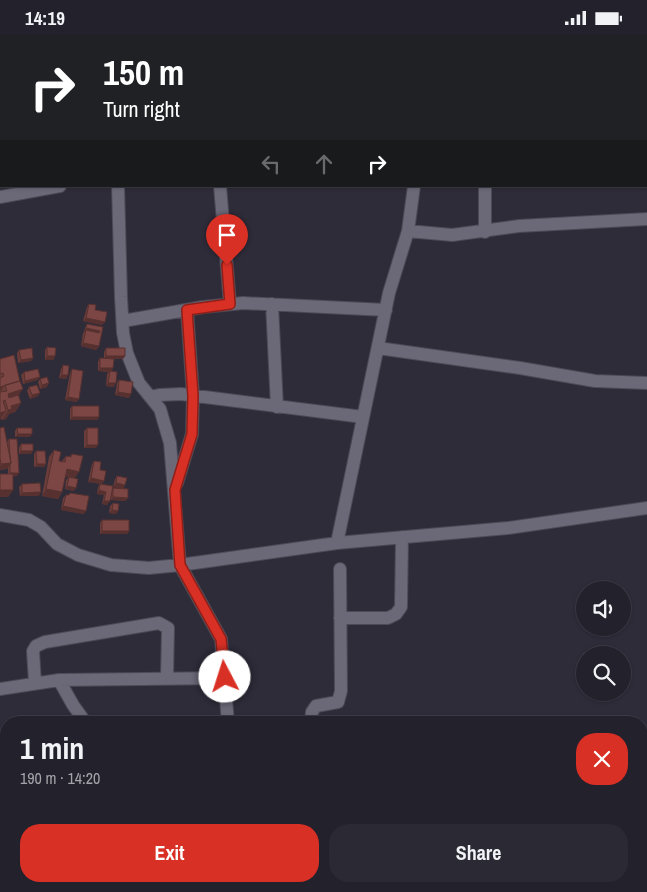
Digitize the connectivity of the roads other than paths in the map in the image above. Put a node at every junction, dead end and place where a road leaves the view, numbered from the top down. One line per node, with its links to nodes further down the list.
1 (55, 187): 6 (street)
2 (118, 187): 14 (street)
3 (220, 187): 10 (street)
4 (414, 187): 8 (street)
5 (485, 187): 9 (street)
6 (0, 197)
7 (647, 219): 9 (street)
8 (408, 231): 9 (street); 13 (street)
9 (485, 232)
10 (230, 304): 11 (street); 12 (street)
11 (272, 304): 13 (street); 19 (street)
12 (187, 310): 14 (street); 17 (street)
13 (386, 310): 15 (street)
14 (123, 321): 18 (street)
15 (378, 348): 16 (street); 20 (street)
16 (647, 383)
17 (193, 396): 18 (street); 19 (street); 21 (street)
18 (150, 397): 21 (street)
19 (277, 407): 20 (street)
20 (363, 417): 25 (street)
21 (175, 490): 26 (street)
22 (647, 508): 24 (street)
23 (0, 515): 26 (street)
24 (402, 537): 25 (street); 28 (street)
25 (337, 543): 26 (street)
26 (180, 565): 29 (street)
27 (340, 569): 28 (street)
28 (340, 618): 36 (street)
29 (225, 677): 30 (street); 35 (street)
30 (167, 679): 31 (street); 32 (street)
31 (59, 680): 32 (street); 34 (street)
32 (35, 683): 33 (street)
33 (0, 689)
34 (81, 716)
35 (228, 716)
36 (311, 716)

